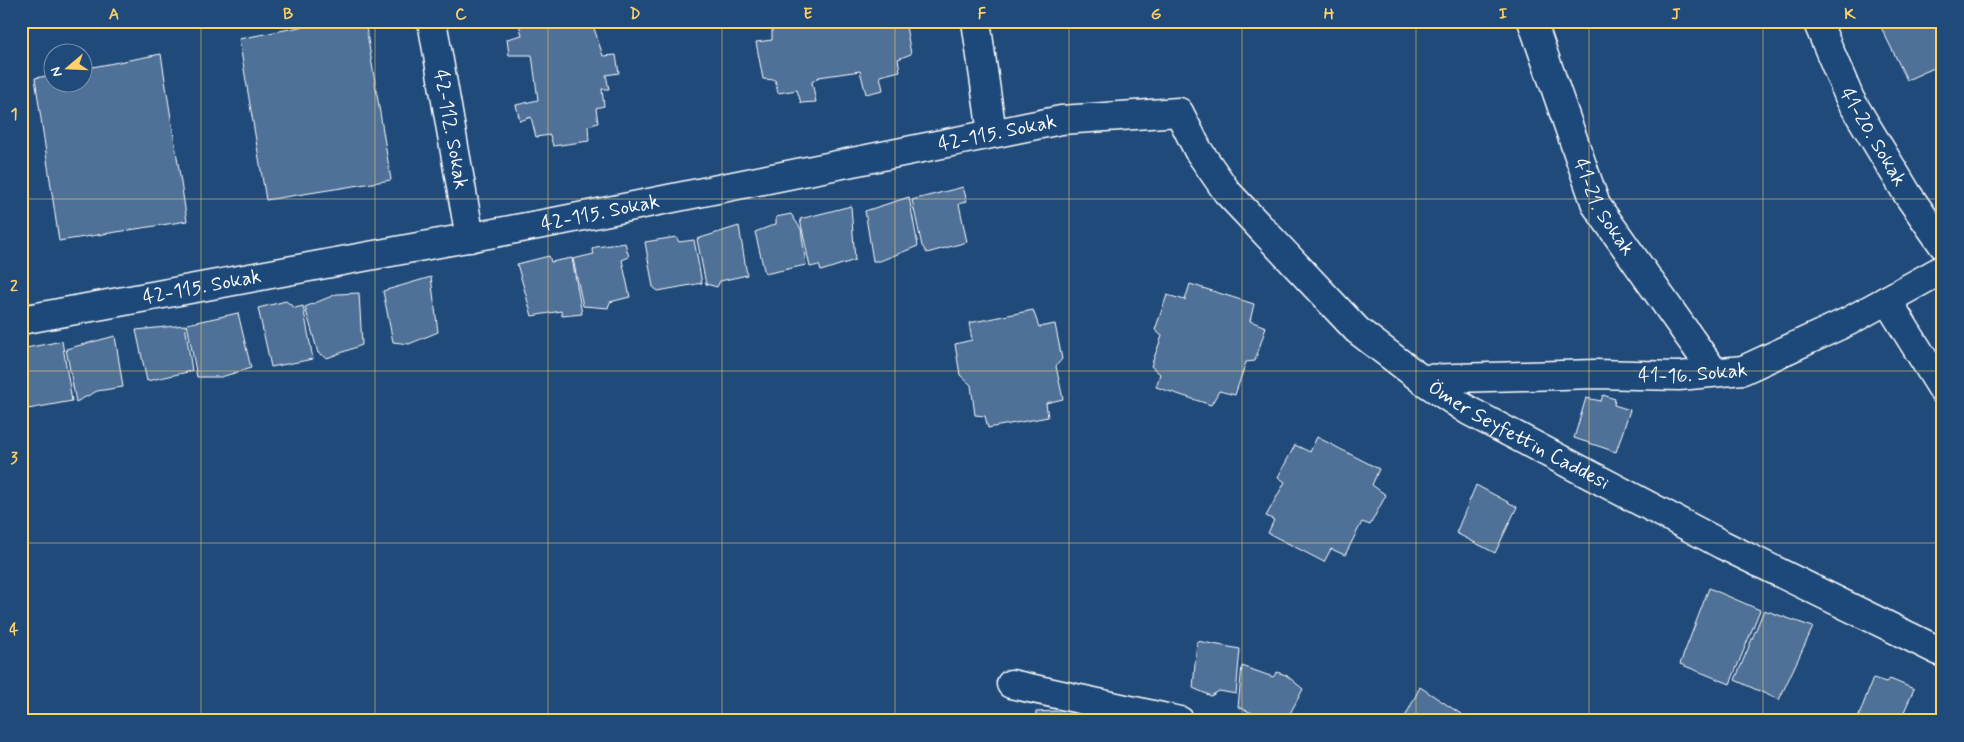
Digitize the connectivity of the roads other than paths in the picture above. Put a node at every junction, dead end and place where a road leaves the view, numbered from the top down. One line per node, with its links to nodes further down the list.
1 (432, 21): 7 (street, 42-112. Sokak)
2 (976, 21): 6 (street)
3 (1532, 21): 12 (street, 41-21. Sokak)
4 (1817, 21): 8 (street, 41-20. Sokak)
5 (1179, 112): 6 (street, 42-115. Sokak); 13 (street, Ömer Seyfettin Caddesi)
6 (992, 133): 7 (street, 42-115. Sokak)
7 (470, 238): 11 (street, 42-115. Sokak)
8 (1943, 245)
9 (1943, 269): 10 (street, 41-16. Sokak)
10 (1887, 300): 12 (street, 41-16. Sokak); 14 (street)
11 (21, 320)
12 (1714, 372): 13 (street, 41-16. Sokak)
13 (1421, 378): 15 (street, Ömer Seyfettin Caddesi)
14 (1943, 390)
15 (1943, 653)
16 (1012, 684): 17 (street)
17 (1180, 721)

